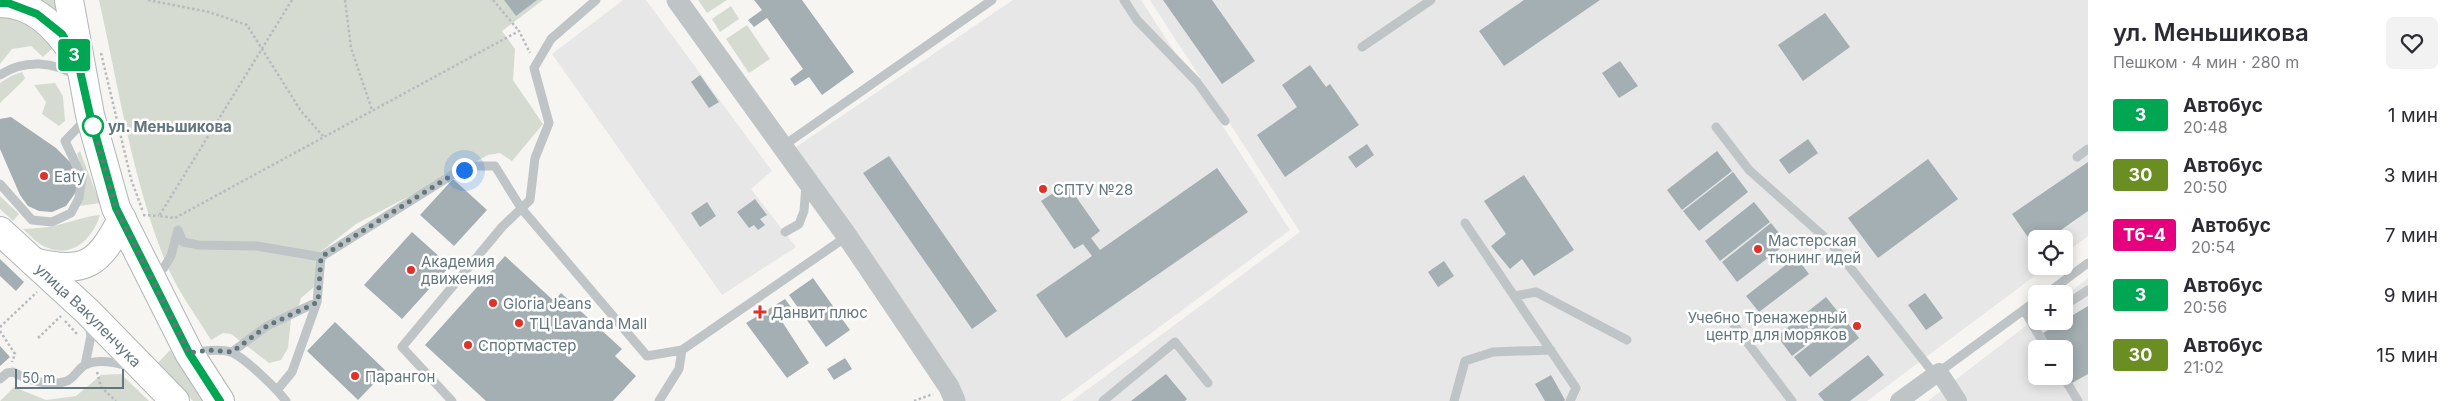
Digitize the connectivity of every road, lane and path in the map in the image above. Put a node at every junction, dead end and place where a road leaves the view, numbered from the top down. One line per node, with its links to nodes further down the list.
1 (68, 0): 16 (main road)
2 (148, 0): 13 (path)
3 (292, 0): 13 (path)
4 (345, 0): 18 (path)
5 (493, 0): 12 (path)
6 (596, 0): 28 (lane)
7 (677, 0): 23 (street)
8 (992, 0): 23 (lane)
9 (1124, 0): 20 (lane)
10 (1432, 0): 14 (lane)
11 (0, 3): 16 (main road)
12 (519, 31): 15 (path); 18 (path)
13 (263, 47): 22 (path); 22 (path)
14 (1362, 47)
15 (531, 54)
16 (87, 63): 17 (lane); 19 (main road); 29 (path)
17 (0, 75)
18 (372, 110): 22 (path)
19 (90, 115): 27 (lane); 29 (main road)
20 (1225, 121)
21 (1716, 127): 58 (lane)
22 (323, 136)
23 (783, 146): 26 (street)
24 (2088, 149): 25 (lane)
25 (2077, 157)
26 (806, 178): 32 (lane); 33 (street)
27 (0, 184)
28 (522, 208): 34 (lane); 52 (lane); 67 (lane)
29 (134, 221): 35 (main road); 55 (main road)
30 (1465, 222): 41 (lane)
31 (0, 231): 35 (main road, улица Вакуленчука)
32 (784, 232)
33 (847, 236): 52 (lane); 69 (street)
34 (321, 257): 37 (lane); 43 (lane)
35 (34, 262): 46 (main road, улица Вакуленчука)
36 (2088, 263): 38 (lane)
37 (163, 269)
38 (2058, 285)
39 (2088, 290): 42 (lane)
40 (37, 292): 48 (path)
41 (1515, 296): 50 (lane); 53 (lane)
42 (2073, 300)
43 (318, 302): 54 (lane); 62 (lane)
44 (2028, 307): 45 (lane)
45 (2024, 310): 51 (lane); 58 (lane)
46 (74, 314): 49 (path); 56 (lane); 57 (main road, улица Вакуленчука)
47 (1728, 317): 73 (lane)
48 (0, 329): 59 (path)
49 (38, 338)
50 (1628, 340)
51 (2042, 340)
52 (682, 350): 68 (lane)
53 (1551, 350): 71 (lane); 72 (lane)
54 (232, 352): 55 (lane); 62 (lane)
55 (189, 353): 65 (main road)
56 (90, 364): 57 (lane); 59 (lane); 63 (path)
57 (146, 372): 64 (main road, улица Вакуленчука)
58 (1937, 373): 74 (street); 75 (street)
59 (3, 376)
60 (1208, 383): 70 (lane)
61 (2068, 385): 76 (lane)
62 (277, 390): 66 (lane)
63 (116, 401)
64 (175, 401)
65 (220, 401)
66 (286, 401)
67 (452, 401)
68 (659, 401)
69 (955, 401)
70 (1103, 401)
71 (1454, 401)
72 (1570, 401)
73 (1792, 401)
74 (1899, 401)
75 (1958, 401)
76 (2078, 401)

